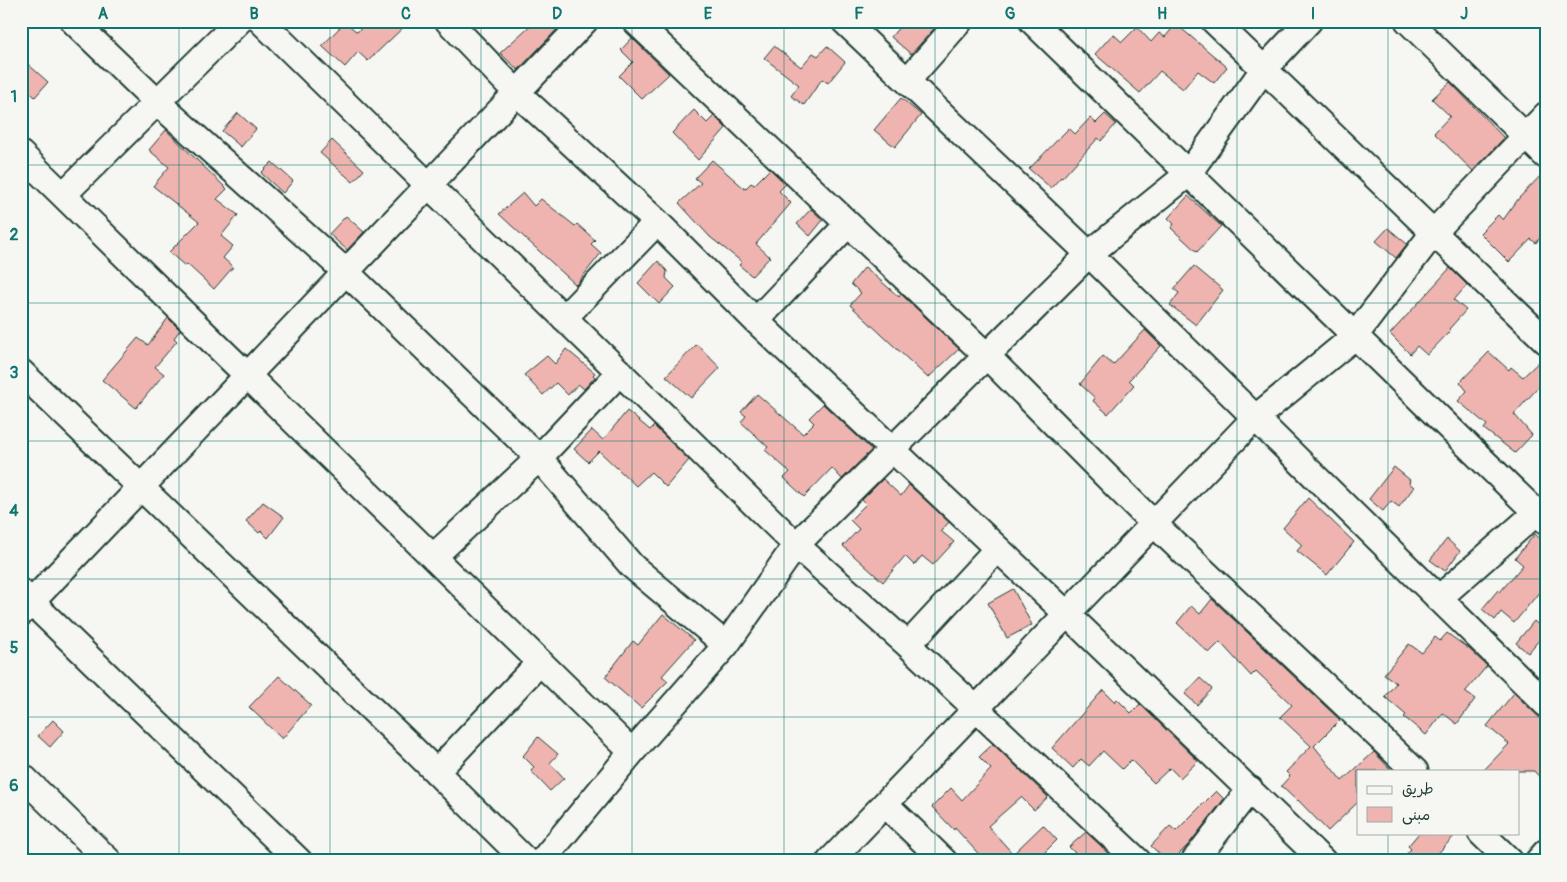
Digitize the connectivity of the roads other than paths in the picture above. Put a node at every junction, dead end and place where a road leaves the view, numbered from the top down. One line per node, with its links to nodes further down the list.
1 (73, 21): 16 (street)
2 (239, 21): 16 (street)
3 (261, 21): 22 (street)
4 (448, 21): 15 (street)
5 (585, 21): 15 (street)
6 (635, 21): 25 (street)
7 (844, 21): 14 (street)
8 (960, 21): 14 (street)
9 (1032, 21): 21 (street)
10 (1214, 21): 13 (street)
11 (1309, 21): 13 (street)
12 (1408, 21): 18 (street)
13 (1263, 70): 21 (street); 26 (street)
14 (907, 81): 27 (street)
15 (516, 92): 22 (street); 24 (street)
16 (156, 101): 23 (street); 28 (street)
17 (1546, 116): 18 (street)
18 (1526, 136): 20 (street); 26 (street)
19 (21, 154): 23 (street)
20 (1546, 156)
21 (1188, 174): 27 (street); 31 (street)
22 (428, 185): 28 (street); 29 (street)
23 (64, 194): 36 (street)
24 (657, 222): 29 (street); 30 (street)
25 (848, 224): 30 (street); 33 (street)
26 (1434, 232): 31 (street); 32 (street)
27 (1089, 254): 33 (street); 37 (street)
28 (347, 273): 36 (street); 39 (street)
29 (564, 318): 35 (street)
30 (756, 321): 38 (street)
31 (1354, 337): 37 (street); 41 (street)
32 (1546, 341)
33 (987, 356): 38 (street); 42 (street)
34 (21, 372): 40 (street)
35 (620, 372): 39 (street); 43 (street)
36 (247, 376): 40 (street); 45 (street)
37 (1254, 419): 42 (street); 46 (street)
38 (892, 450): 43 (street); 44 (street)
39 (539, 458): 45 (street); 49 (street)
40 (142, 488): 47 (street); 56 (street)
41 (1541, 517): 46 (street)
42 (1154, 524): 48 (street); 55 (street)
43 (796, 545): 49 (street); 50 (street)
44 (997, 549): 48 (street); 50 (street)
45 (433, 557): 51 (street)
46 (1438, 599): 52 (street)
47 (25, 602): 64 (street)
48 (1067, 614): 53 (street); 58 (street)
49 (726, 645): 54 (street)
50 (908, 646): 53 (street)
51 (540, 662): 54 (street); 56 (street)
52 (1546, 704)
53 (975, 710): 59 (street); 67 (street)
54 (632, 752): 62 (street)
55 (1414, 770)
56 (436, 772): 62 (street)
57 (21, 776): 63 (street)
58 (1250, 789): 68 (street); 69 (street)
59 (885, 804): 65 (street); 66 (street)
60 (1482, 834): 70 (street)
61 (1546, 852): 71 (street)
62 (525, 859)
63 (109, 861)
64 (299, 861)
65 (830, 861)
66 (944, 861)
67 (1138, 861)
68 (1194, 861)
69 (1323, 861)
70 (1510, 861)
71 (1538, 861)

